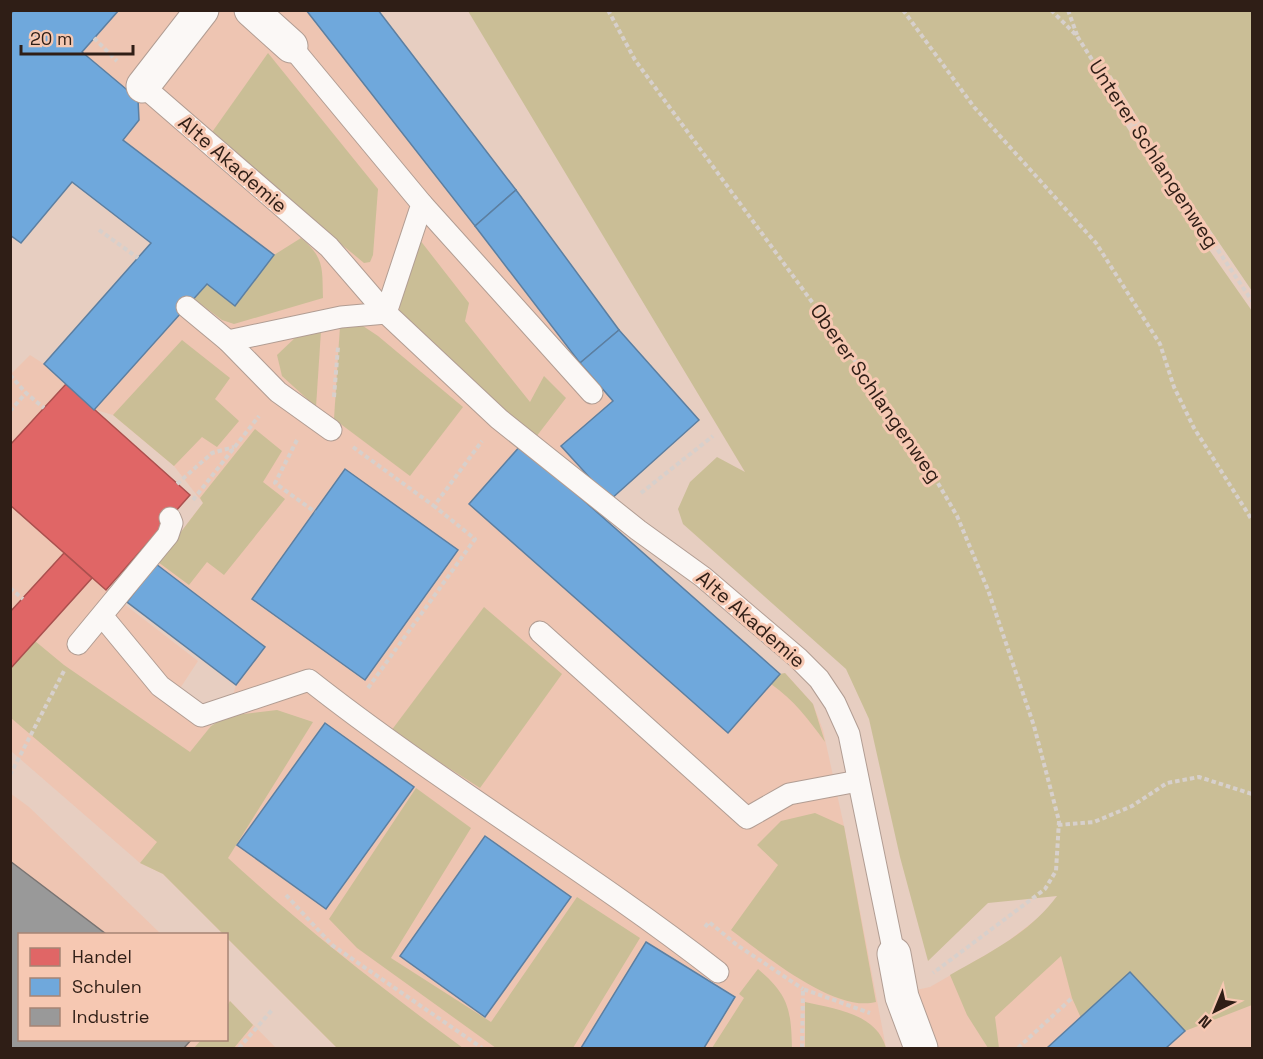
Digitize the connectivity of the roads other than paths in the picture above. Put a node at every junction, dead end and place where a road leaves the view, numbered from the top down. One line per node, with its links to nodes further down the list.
1 (202, 10): 4 (street, Alte Akademie)
2 (251, 10): 3 (street)
3 (291, 46): 5 (lane)
4 (143, 86): 7 (lane, Alte Akademie)
5 (422, 204): 7 (lane); 9 (lane)
6 (187, 307): 8 (lane)
7 (386, 313): 8 (lane); 15 (lane, Alte Akademie)
8 (228, 341): 10 (lane)
9 (592, 393)
10 (331, 430)
11 (170, 518): 12 (lane)
12 (103, 617): 14 (lane); 17 (lane)
13 (540, 632): 15 (lane)
14 (78, 644)
15 (858, 781): 16 (lane, Alte Akademie)
16 (894, 954): 18 (street, Alte Akademie)
17 (718, 972)
18 (921, 1048)

